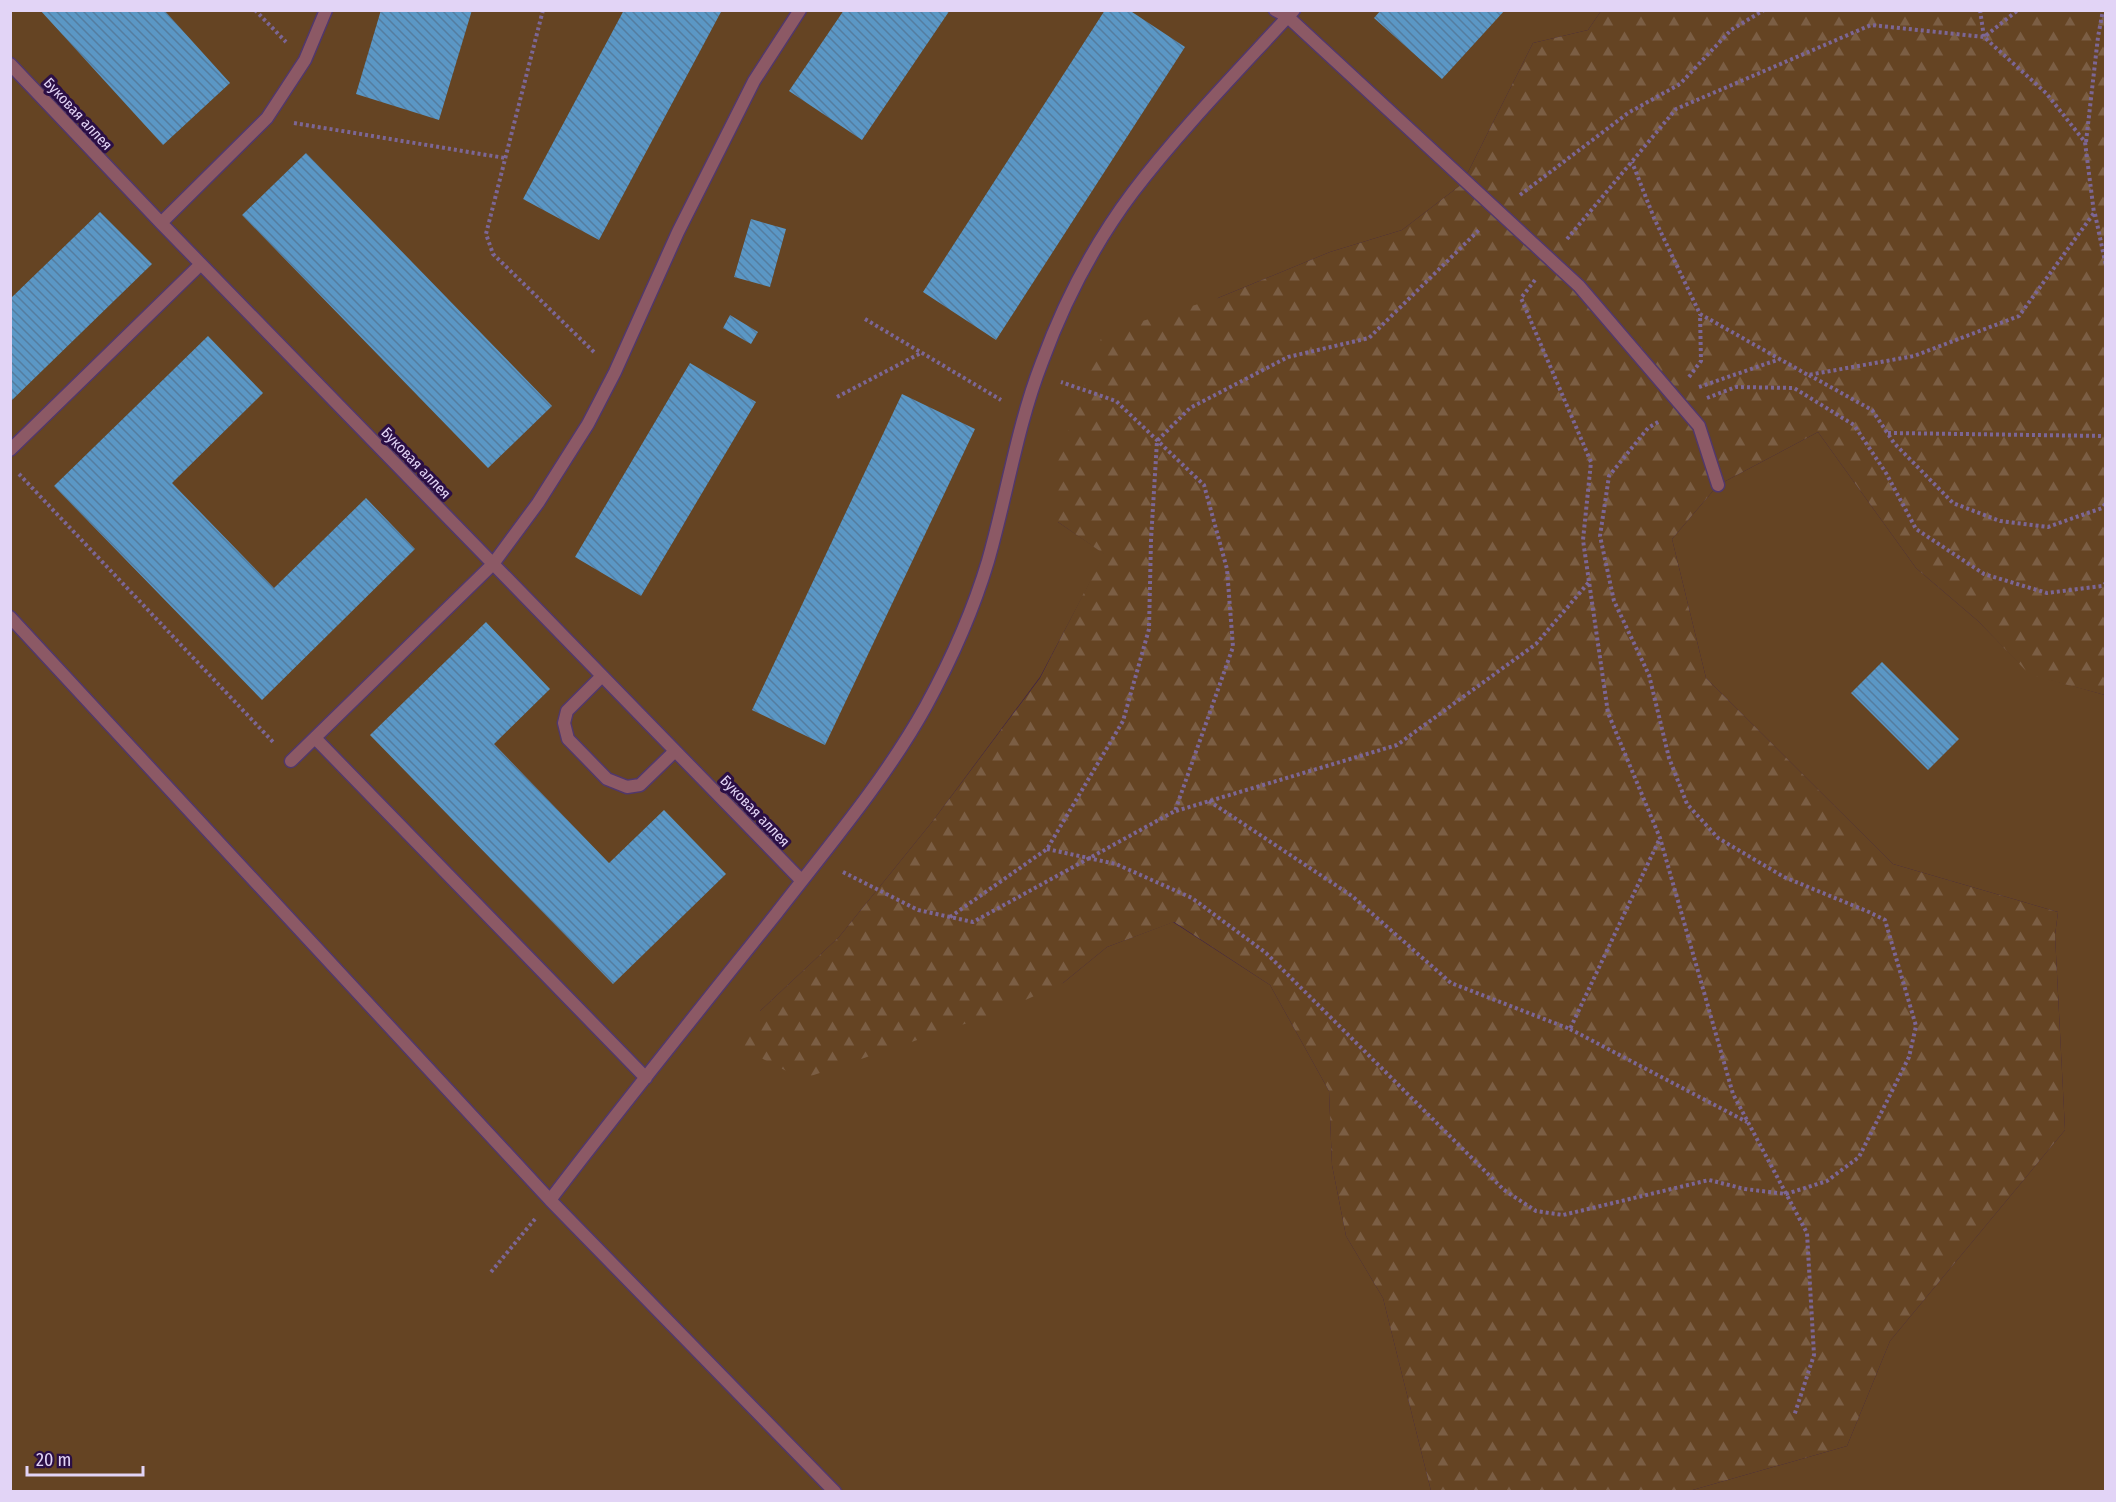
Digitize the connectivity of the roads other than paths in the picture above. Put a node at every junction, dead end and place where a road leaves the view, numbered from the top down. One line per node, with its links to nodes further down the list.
1 (326, 10): 6 (lane)
2 (800, 10): 10 (lane)
3 (1275, 10): 4 (lane)
4 (1291, 14): 9 (lane); 16 (lane)
5 (10, 64): 6 (lane, Буковая аллея)
6 (161, 223): 7 (lane, Буковая аллея)
7 (201, 264): 8 (lane); 10 (lane, Буковая аллея)
8 (10, 450)
9 (1718, 485)
10 (493, 564): 12 (lane, Буковая аллея); 13 (lane)
11 (10, 617): 18 (lane)
12 (602, 676): 14 (lane, Буковая аллея); 14 (lane)
13 (315, 738): 15 (lane); 17 (lane)
14 (675, 751): 16 (lane, Буковая аллея)
15 (291, 761)
16 (801, 881): 17 (lane)
17 (646, 1078): 18 (lane)
18 (550, 1200): 19 (lane)
19 (835, 1491)

